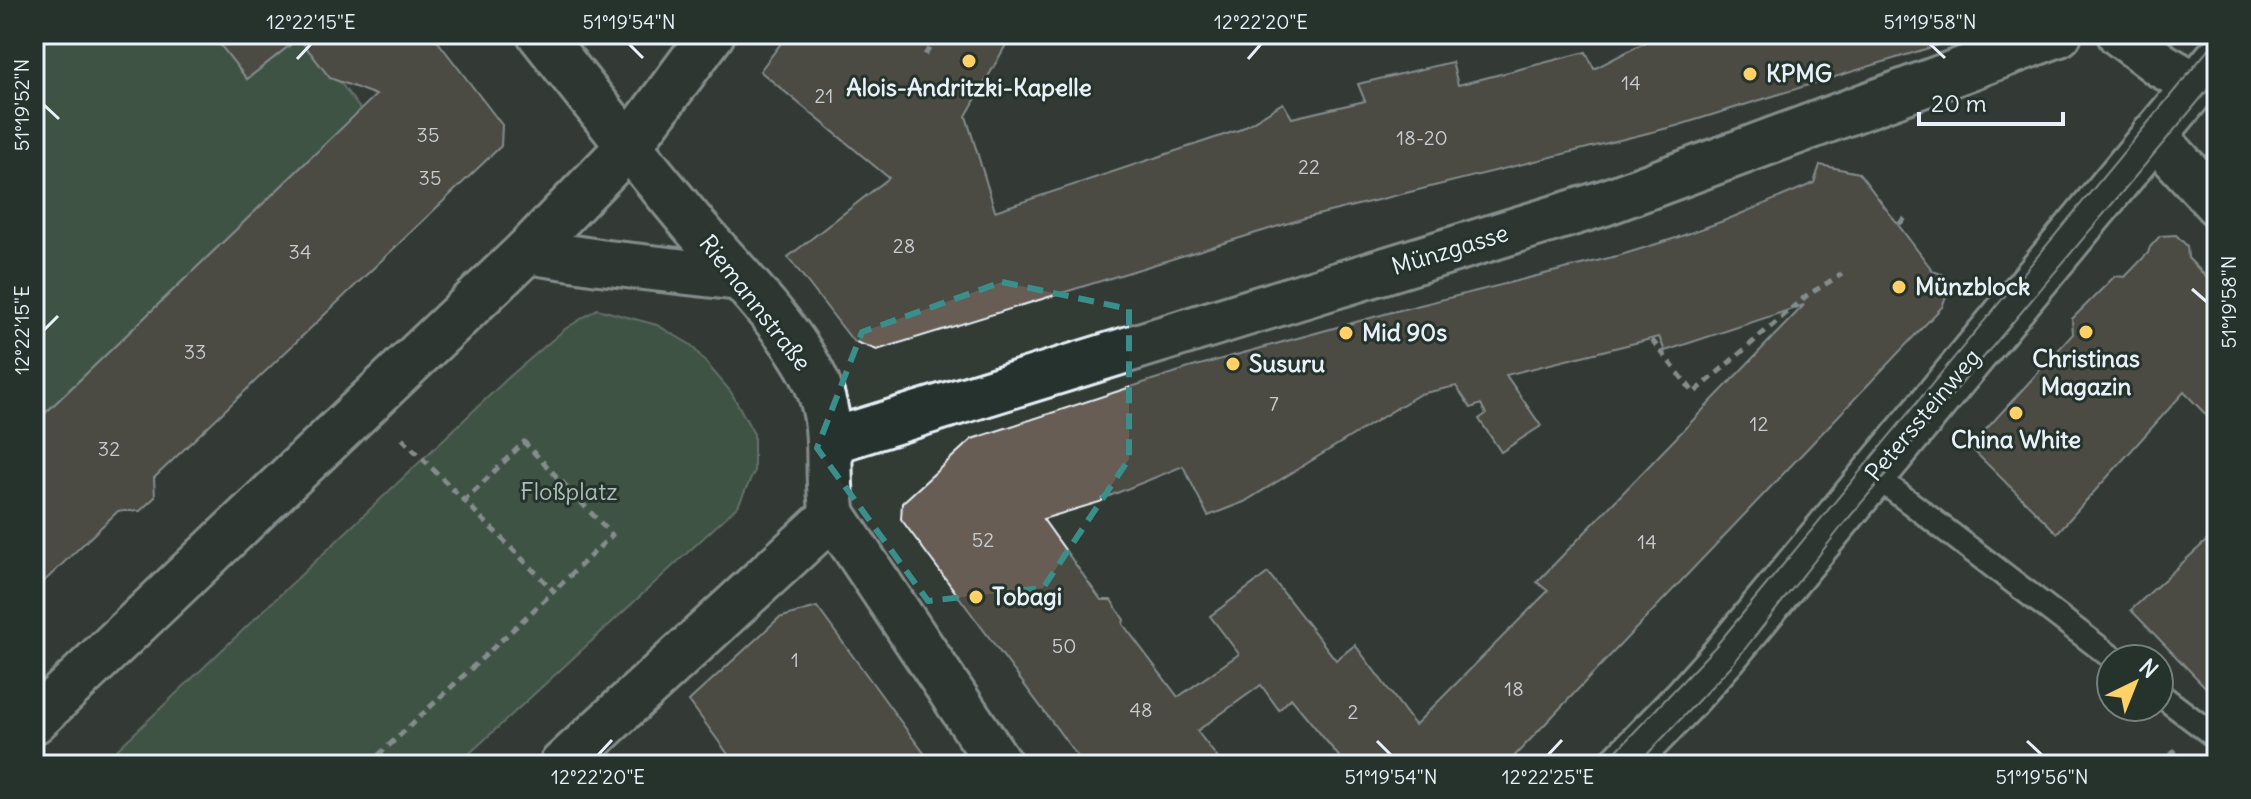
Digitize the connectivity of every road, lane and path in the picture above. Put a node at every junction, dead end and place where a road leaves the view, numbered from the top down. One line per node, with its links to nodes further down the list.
1 (540, 34): 9 (street, Riemannstraße)
2 (712, 34): 9 (street)
3 (938, 34): 6 (path)
4 (2059, 34): 18 (street, Münzgasse)
5 (2120, 34): 7 (street)
6 (925, 55)
7 (2206, 73): 8 (street, Peterssteinweg)
8 (2154, 135): 10 (street); 19 (street, Peterssteinweg)
9 (628, 147): 13 (street); 15 (street, Riemannstraße)
10 (2217, 204)
11 (1908, 216): 12 (path)
12 (1899, 224)
13 (527, 251): 15 (street); 17 (street)
14 (1842, 274): 16 (path)
15 (740, 278): 18 (street, Riemannstraße)
16 (1652, 340)
17 (369, 404): 20 (path); 25 (street)
18 (831, 441): 21 (street, Riemannstraße)
19 (1874, 475): 23 (lane); 30 (street, Peterssteinweg)
20 (463, 502): 22 (path); 22 (path)
21 (833, 515): 28 (street); 29 (street, Riemannstraße)
22 (554, 591): 27 (path)
23 (2095, 644)
24 (2175, 706): 26 (lane)
25 (34, 721)
26 (2217, 738)
27 (368, 765)
28 (562, 765)
29 (1000, 765)
30 (1622, 765)

